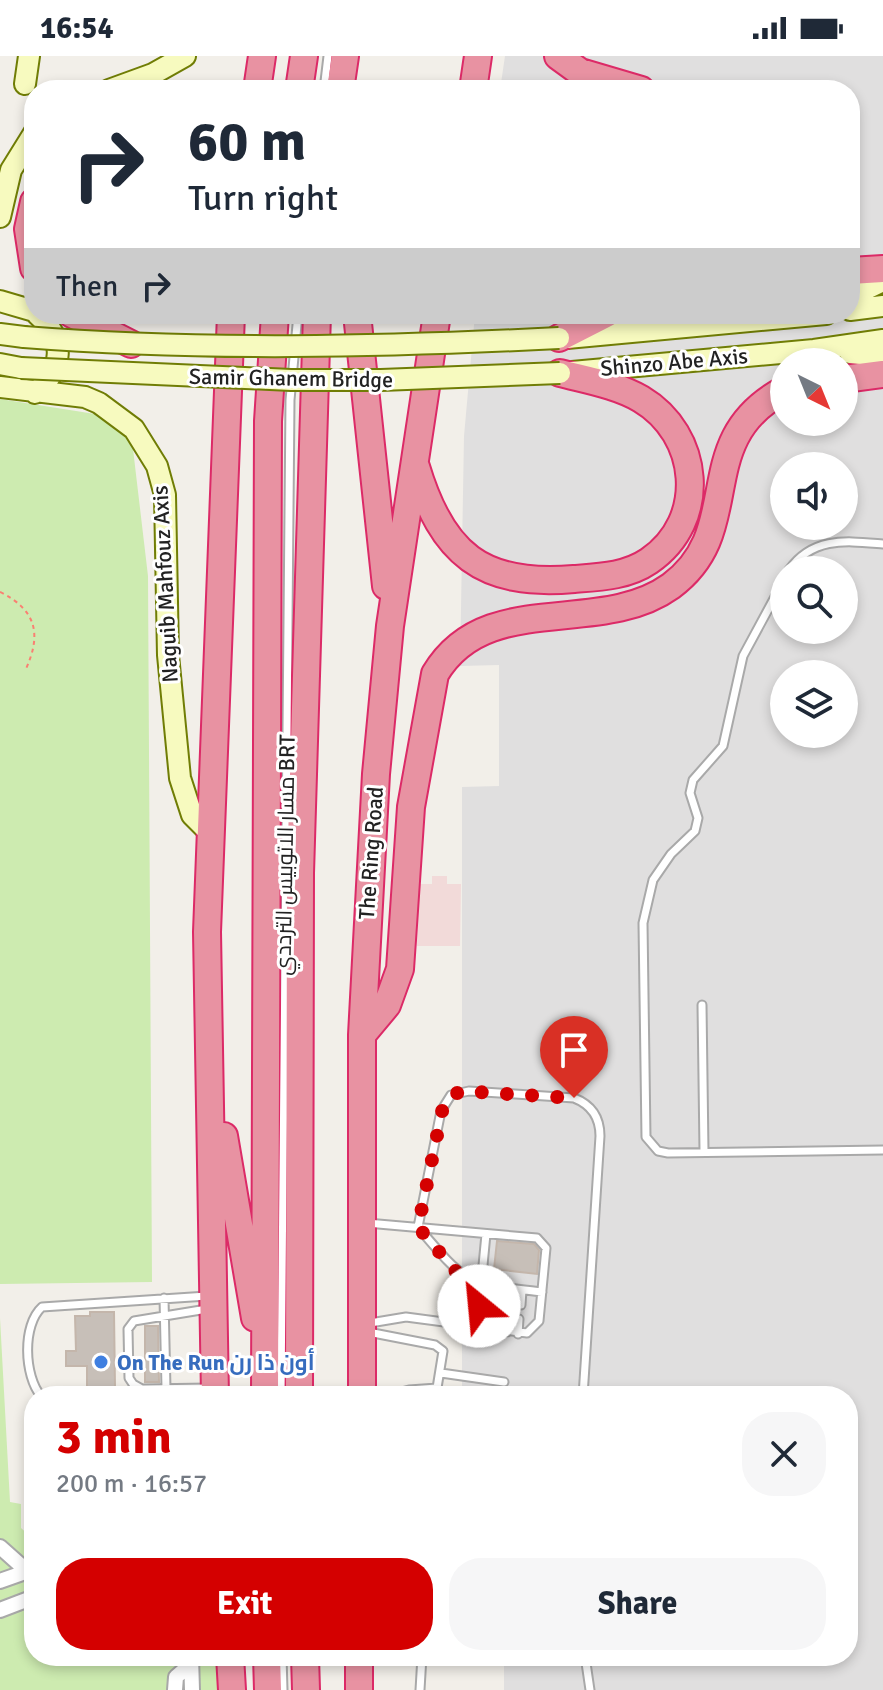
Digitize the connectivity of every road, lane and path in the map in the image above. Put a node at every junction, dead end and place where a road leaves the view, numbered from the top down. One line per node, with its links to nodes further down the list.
1 (29, 56): 9 (main road)
2 (185, 56): 10 (main road)
3 (262, 56): 11 (highway)
4 (304, 56): 12 (highway)
5 (328, 56): 13 (lane)
6 (345, 56): 14 (highway)
7 (478, 56): 15 (highway)
8 (558, 56): 16 (highway)
9 (26, 80)
10 (136, 80)
11 (258, 80)
12 (300, 80)
13 (325, 80)
14 (341, 80)
15 (474, 80)
16 (607, 80)
17 (24, 149): 18 (main road)
18 (0, 217)
19 (883, 269): 20 (highway)
20 (860, 270)
21 (883, 281): 22 (main road)
22 (860, 292)
23 (0, 301): 25 (main road)
24 (883, 306): 26 (main road)
25 (24, 309)
26 (860, 309)
27 (46, 324): 50 (main road)
28 (92, 324): 40 (highway)
29 (231, 324): 59 (highway)
30 (274, 324): 87 (highway)
31 (297, 324): 95 (lane, مسار الاتوبيس الترددي BRT)
32 (317, 324): 96 (highway)
33 (358, 324): 57 (highway)
34 (435, 324): 52 (highway, The Ring Road)
35 (586, 324): 38 (highway)
36 (716, 324): 38 (main road, Shinzo Abe Axis)
37 (0, 334): 40 (main road, Samir Ghanem Bridge, bridge)
38 (559, 338): 40 (main road, Samir Ghanem Bridge, bridge)
39 (883, 340): 41 (main road, Shinzo Abe Axis)
40 (131, 344)
41 (828, 348)
42 (770, 354): 46 (main road, Shinzo Abe Axis)
43 (858, 354): 44 (main road)
44 (883, 356)
45 (0, 364): 46 (main road, Samir Ghanem Bridge, bridge)
46 (560, 373): 52 (highway)
47 (883, 374): 48 (highway)
48 (858, 377)
49 (0, 387): 50 (main road, Naguib Mahfouz Axis)
50 (35, 393): 59 (main road, Naguib Mahfouz Axis)
51 (770, 399): 61 (highway)
52 (414, 460): 57 (highway, The Ring Road)
53 (883, 544): 54 (lane)
54 (803, 556)
55 (0, 592): 58 (path)
56 (770, 606): 64 (lane)
57 (390, 626): 61 (highway, The Ring Road)
58 (25, 671)
59 (210, 833): 62 (highway)
60 (702, 1005): 64 (lane)
61 (362, 1035): 65 (highway, The Ring Road)
62 (210, 1070): 74 (highway); 87 (highway)
63 (883, 1150): 64 (lane)
64 (704, 1151)
65 (364, 1223): 66 (lane); 82 (highway, The Ring Road)
66 (418, 1227): 67 (lane); 68 (lane); 99 (lane)
67 (486, 1234): 68 (lane); 72 (lane)
68 (481, 1285): 69 (lane); 83 (lane)
69 (501, 1287): 70 (lane); 75 (lane)
70 (512, 1288): 71 (lane); 76 (lane)
71 (522, 1290): 72 (lane); 77 (lane)
72 (542, 1292): 86 (lane)
73 (164, 1298): 74 (lane); 78 (lane); 90 (lane)
74 (213, 1302): 78 (lane); 93 (highway)
75 (500, 1302)
76 (510, 1304)
77 (521, 1305)
78 (165, 1317): 91 (lane); 92 (lane)
79 (498, 1317): 84 (lane)
80 (509, 1318): 85 (lane)
81 (519, 1319): 86 (lane)
82 (364, 1328): 83 (lane); 88 (lane); 97 (highway, The Ring Road)
83 (477, 1328): 84 (lane)
84 (497, 1331): 85 (lane)
85 (507, 1332): 86 (lane)
86 (518, 1334)
87 (265, 1367): 94 (highway)
88 (441, 1373): 89 (lane); 98 (lane)
89 (504, 1382)
90 (35, 1386)
91 (137, 1386)
92 (166, 1386)
93 (215, 1386)
94 (265, 1386)
95 (281, 1386)
96 (299, 1386)
97 (362, 1386)
98 (436, 1386)
99 (584, 1386)
100 (0, 1547): 101 (street)
101 (24, 1565)
102 (24, 1572): 103 (street)
103 (0, 1581)
104 (24, 1601): 105 (street)
105 (0, 1610)
106 (186, 1666): 115 (street)
107 (191, 1666): 116 (street)
108 (231, 1666): 117 (highway)
109 (267, 1666): 118 (highway)
110 (282, 1666): 119 (lane)
111 (305, 1666): 120 (highway)
112 (359, 1666): 121 (highway)
113 (421, 1666): 122 (lane)
114 (586, 1666): 123 (lane)
115 (175, 1690)
116 (192, 1690)
117 (232, 1690)
118 (268, 1690)
119 (283, 1690)
120 (306, 1690)
121 (359, 1690)
122 (420, 1690)
123 (590, 1690)

